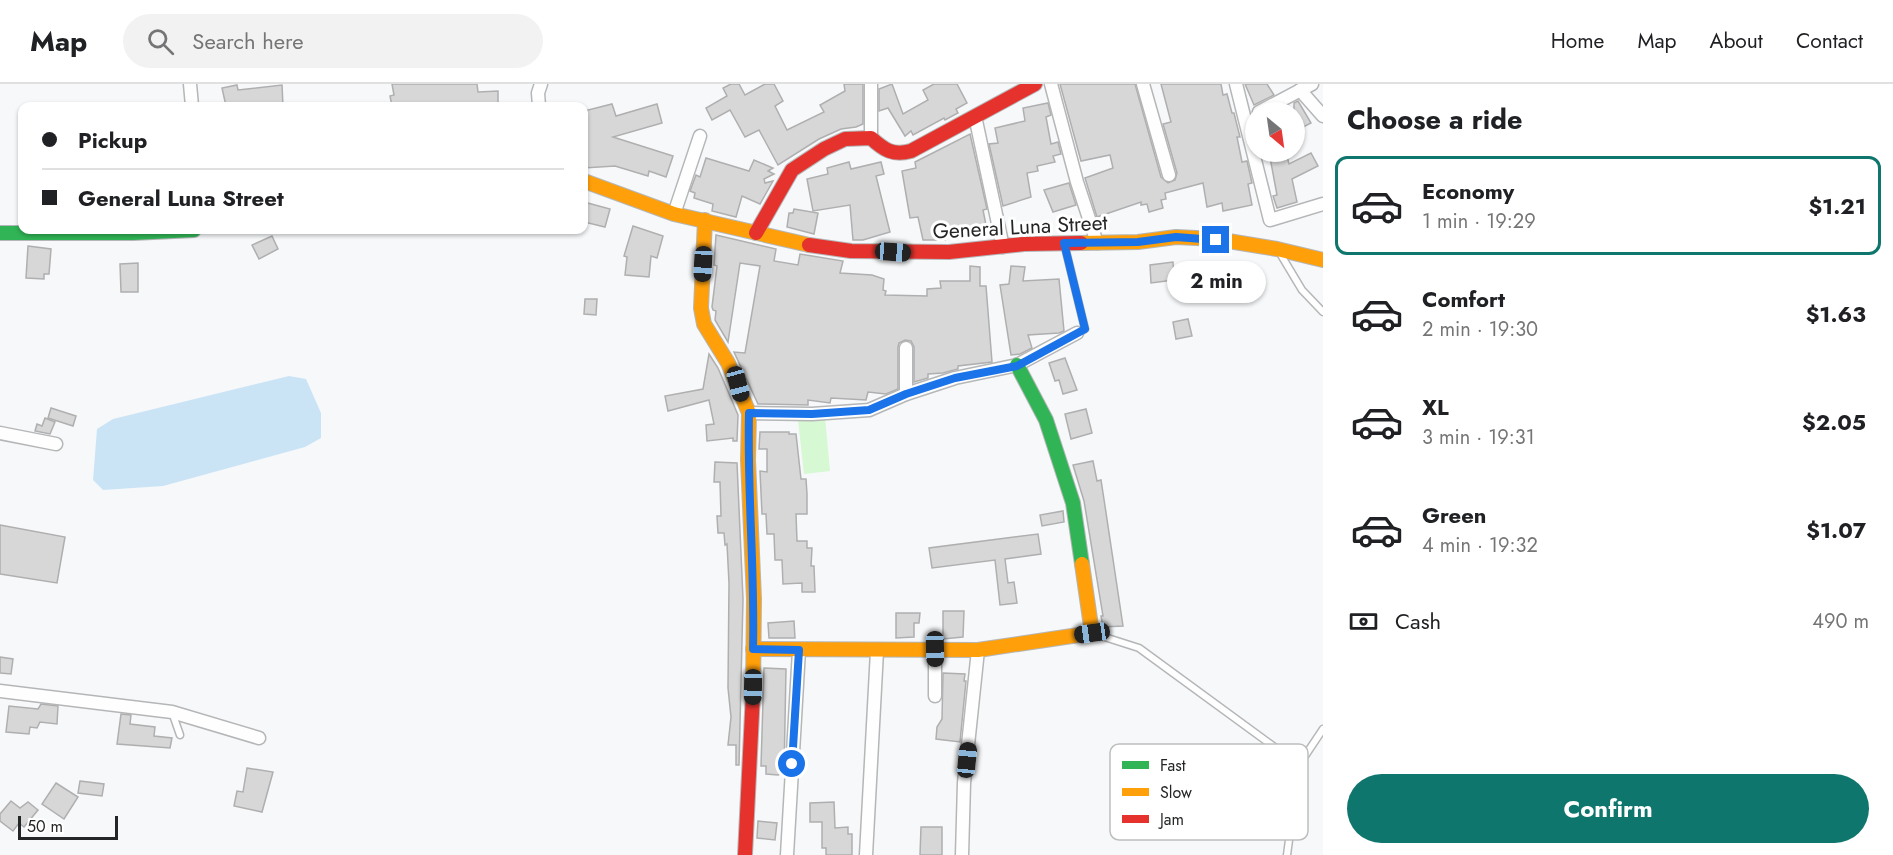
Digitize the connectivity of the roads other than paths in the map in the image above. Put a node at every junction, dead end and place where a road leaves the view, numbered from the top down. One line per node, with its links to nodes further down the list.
1 (190, 84): 9 (street)
2 (542, 84): 10 (street)
3 (872, 84): 16 (street)
4 (1035, 84): 12 (street)
5 (1051, 84): 26 (street)
6 (1143, 84): 17 (street)
7 (1236, 84): 14 (street)
8 (1306, 87): 11 (street); 13 (street)
9 (192, 102)
10 (539, 102)
11 (1278, 102)
12 (975, 116): 16 (street); 27 (street)
13 (1323, 116)
14 (1244, 121): 19 (street)
15 (700, 136): 20 (street)
16 (871, 138): 24 (street)
17 (1169, 175)
18 (588, 182): 20 (street, General Luna Street)
19 (1323, 204)
20 (674, 214): 21 (street, General Luna Street)
21 (705, 220): 24 (street, General Luna Street); 35 (street)
22 (0, 233): 23 (street)
23 (18, 233)
24 (756, 233): 27 (street, General Luna Street)
25 (1064, 243): 26 (street, General Luna Street); 27 (street, General Luna Street); 31 (lane)
26 (1097, 243): 28 (street, General Luna Street)
27 (1003, 247)
28 (1277, 249): 29 (street, General Luna Street); 30 (lane)
29 (1323, 260)
30 (1323, 312)
31 (1077, 333): 33 (street)
32 (906, 348): 34 (street)
33 (1017, 366): 34 (street); 38 (street)
34 (906, 394): 35 (street)
35 (749, 413): 39 (street)
36 (0, 433): 37 (street)
37 (56, 444)
38 (1092, 633): 42 (street); 50 (lane)
39 (753, 649): 41 (street); 53 (street)
40 (935, 649): 42 (street); 43 (street); 45 (street)
41 (799, 650): 43 (street); 54 (street)
42 (978, 650): 56 (street)
43 (877, 651): 55 (street)
44 (0, 691): 46 (street)
45 (935, 696)
46 (172, 712): 48 (lane); 49 (street)
47 (1323, 729): 51 (lane)
48 (180, 735)
49 (259, 738)
50 (1270, 744)
51 (1308, 752)
52 (1289, 840): 57 (lane)
53 (745, 855)
54 (787, 855)
55 (866, 855)
56 (962, 855)
57 (1287, 855)

